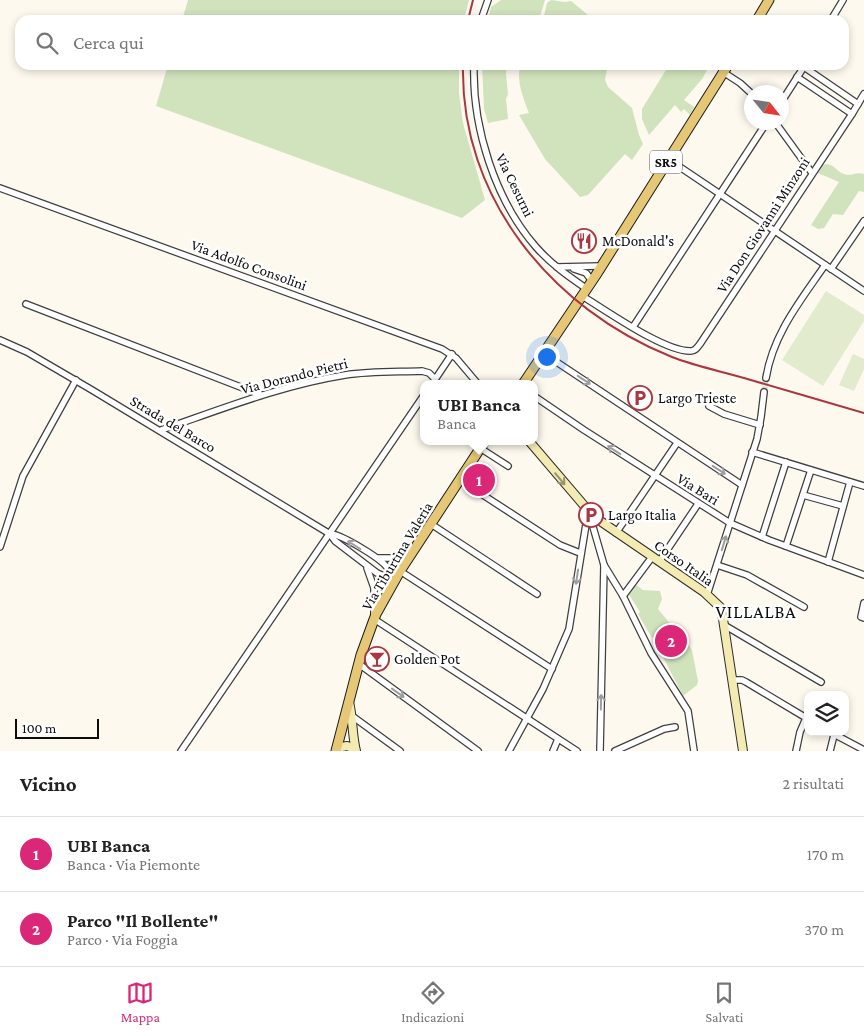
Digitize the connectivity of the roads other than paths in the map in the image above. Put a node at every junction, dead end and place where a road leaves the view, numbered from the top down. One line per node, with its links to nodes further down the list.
1 (488, 0): 4 (street)
2 (769, 0): 5 (main road)
3 (843, 0): 6 (street)
4 (483, 15)
5 (759, 15)
6 (834, 15)
7 (474, 70): 28 (street, Via Cesurni)
8 (725, 70): 20 (main road, SR5)
9 (728, 70): 13 (street)
10 (802, 70): 12 (street)
11 (811, 70): 16 (street)
12 (797, 77): 14 (street); 17 (street)
13 (744, 87)
14 (789, 90)
15 (864, 94): 16 (street, Via Don Giovanni Minzoni)
16 (858, 104): 17 (street, Via Don Giovanni Minzoni)
17 (852, 114): 21 (street, Via Don Giovanni Minzoni)
18 (762, 130): 23 (street)
19 (781, 130): 21 (street)
20 (668, 159): 23 (street); 27 (main road, SR5)
21 (812, 173): 25 (street, Via Don Giovanni Minzoni)
22 (0, 188): 37 (street, Via Adolfo Consolini)
23 (720, 196): 25 (street); 34 (street)
24 (864, 221): 30 (street)
25 (773, 232): 26 (street); 34 (street, Via Don Giovanni Minzoni)
26 (825, 264): 30 (street); 38 (street)
27 (601, 266): 29 (street); 31 (main road, SR5)
28 (557, 267): 29 (street); 31 (street, Via Cesurni)
29 (570, 267): 31 (street)
30 (832, 269): 32 (street)
31 (587, 288): 34 (street); 36 (main road, SR5)
32 (864, 291)
33 (26, 304): 45 (street)
34 (633, 327)
35 (0, 340): 39 (street, Strada del Barco)
36 (543, 353): 43 (main road, SR5); 51 (street, one-way to 51)
37 (452, 354): 41 (street); 42 (street, Via Adolfo Consolini)
38 (766, 378)
39 (76, 380): 50 (street, Strada del Barco); 74 (street)
40 (432, 380): 45 (street, Via Dorando Pietri)
41 (434, 380)
42 (475, 380)
43 (526, 380)
44 (764, 392): 49 (street)
45 (261, 395): 50 (street, Via Dorando Pietri)
46 (538, 399): 58 (street, Via Bari, one-way to 46)
47 (420, 401): 70 (street)
48 (710, 406): 49 (street)
49 (760, 424): 54 (street)
50 (161, 430): 70 (street, Strada del Barco)
51 (677, 443): 58 (street); 61 (street, one-way to 61)
52 (483, 445): 56 (street); 59 (main road, Via Tiburtina Valeria)
53 (532, 445): 66 (street, Corso Italia, one-way to 66)
54 (752, 452): 55 (street); 61 (street)
55 (786, 462): 57 (street); 71 (street)
56 (508, 466)
57 (811, 470): 60 (street); 63 (street)
58 (655, 476): 64 (street, Via Bari); 69 (street)
59 (460, 480): 67 (main road, Via Tiburtina Valeria); 75 (street)
60 (850, 482): 62 (street); 65 (street)
61 (742, 485): 68 (street)
62 (864, 486)
63 (803, 495): 65 (street); 73 (street)
64 (698, 504): 68 (street, Via Bari); 79 (street)
65 (843, 506): 80 (street)
66 (588, 512): 69 (street, Corso Italia); 75 (street); 81 (street)
67 (431, 524): 72 (main road, Via Tiburtina Valeria); 85 (street)
68 (730, 524): 71 (street, Via Bari); 82 (street, one-way to 68)
69 (616, 532): 76 (street, Corso Italia)
70 (330, 534): 77 (street, Strada del Barco, one-way to 70); 78 (street, Strada del Barco); 111 (street)
71 (762, 537): 73 (street, Via Bari)
72 (419, 544): 77 (street); 84 (main road, Via Tiburtina Valeria)
73 (786, 546): 80 (street, Via Bari)
74 (0, 548)
75 (580, 553): 94 (street, one-way to 94)
76 (652, 557): 79 (street, Corso Italia); 87 (street)
77 (376, 558): 84 (street, Strada del Barco)
78 (364, 562): 84 (street, Strada del Barco); 91 (street)
79 (659, 562): 86 (street, Corso Italia)
80 (828, 562): 83 (street, Via Bari)
81 (604, 564): 87 (street); 117 (street, one-way to 81)
82 (717, 565): 86 (street); 89 (street)
83 (864, 574)
84 (398, 575): 91 (main road, Via Tiburtina Valeria); 94 (street)
85 (537, 594)
86 (707, 595): 92 (street, Corso Italia)
87 (623, 596): 119 (street)
88 (864, 602): 90 (street)
89 (804, 607)
90 (862, 618)
91 (374, 619): 93 (main road, Via Tiburtina Valeria); 100 (street)
92 (724, 625): 95 (street, Corso Italia); 96 (street)
93 (359, 664): 97 (main road, Via Tiburtina Valeria); 113 (street, one-way to 113)
94 (552, 669): 100 (street)
95 (732, 680): 99 (street); 120 (street, Corso Italia)
96 (822, 682)
97 (349, 702): 98 (street); 103 (main road, Via Tiburtina Valeria)
98 (352, 716): 106 (street); 112 (street)
99 (804, 716)
100 (527, 719): 107 (street); 114 (street)
101 (804, 724): 121 (street)
102 (675, 727): 118 (street)
103 (341, 733): 106 (street); 108 (main road, Via Tiburtina Valeria); 109 (street)
104 (832, 736): 122 (street)
105 (838, 736): 110 (street)
106 (353, 739): 109 (street)
107 (558, 739): 115 (street); 116 (street)
108 (337, 750): 109 (street)
109 (356, 750)
110 (864, 750)
111 (181, 751)
112 (400, 751)
113 (478, 751)
114 (509, 751)
115 (553, 751)
116 (577, 751)
117 (600, 751)
118 (615, 751)
119 (694, 751)
120 (743, 751)
121 (796, 751)
122 (830, 751)

